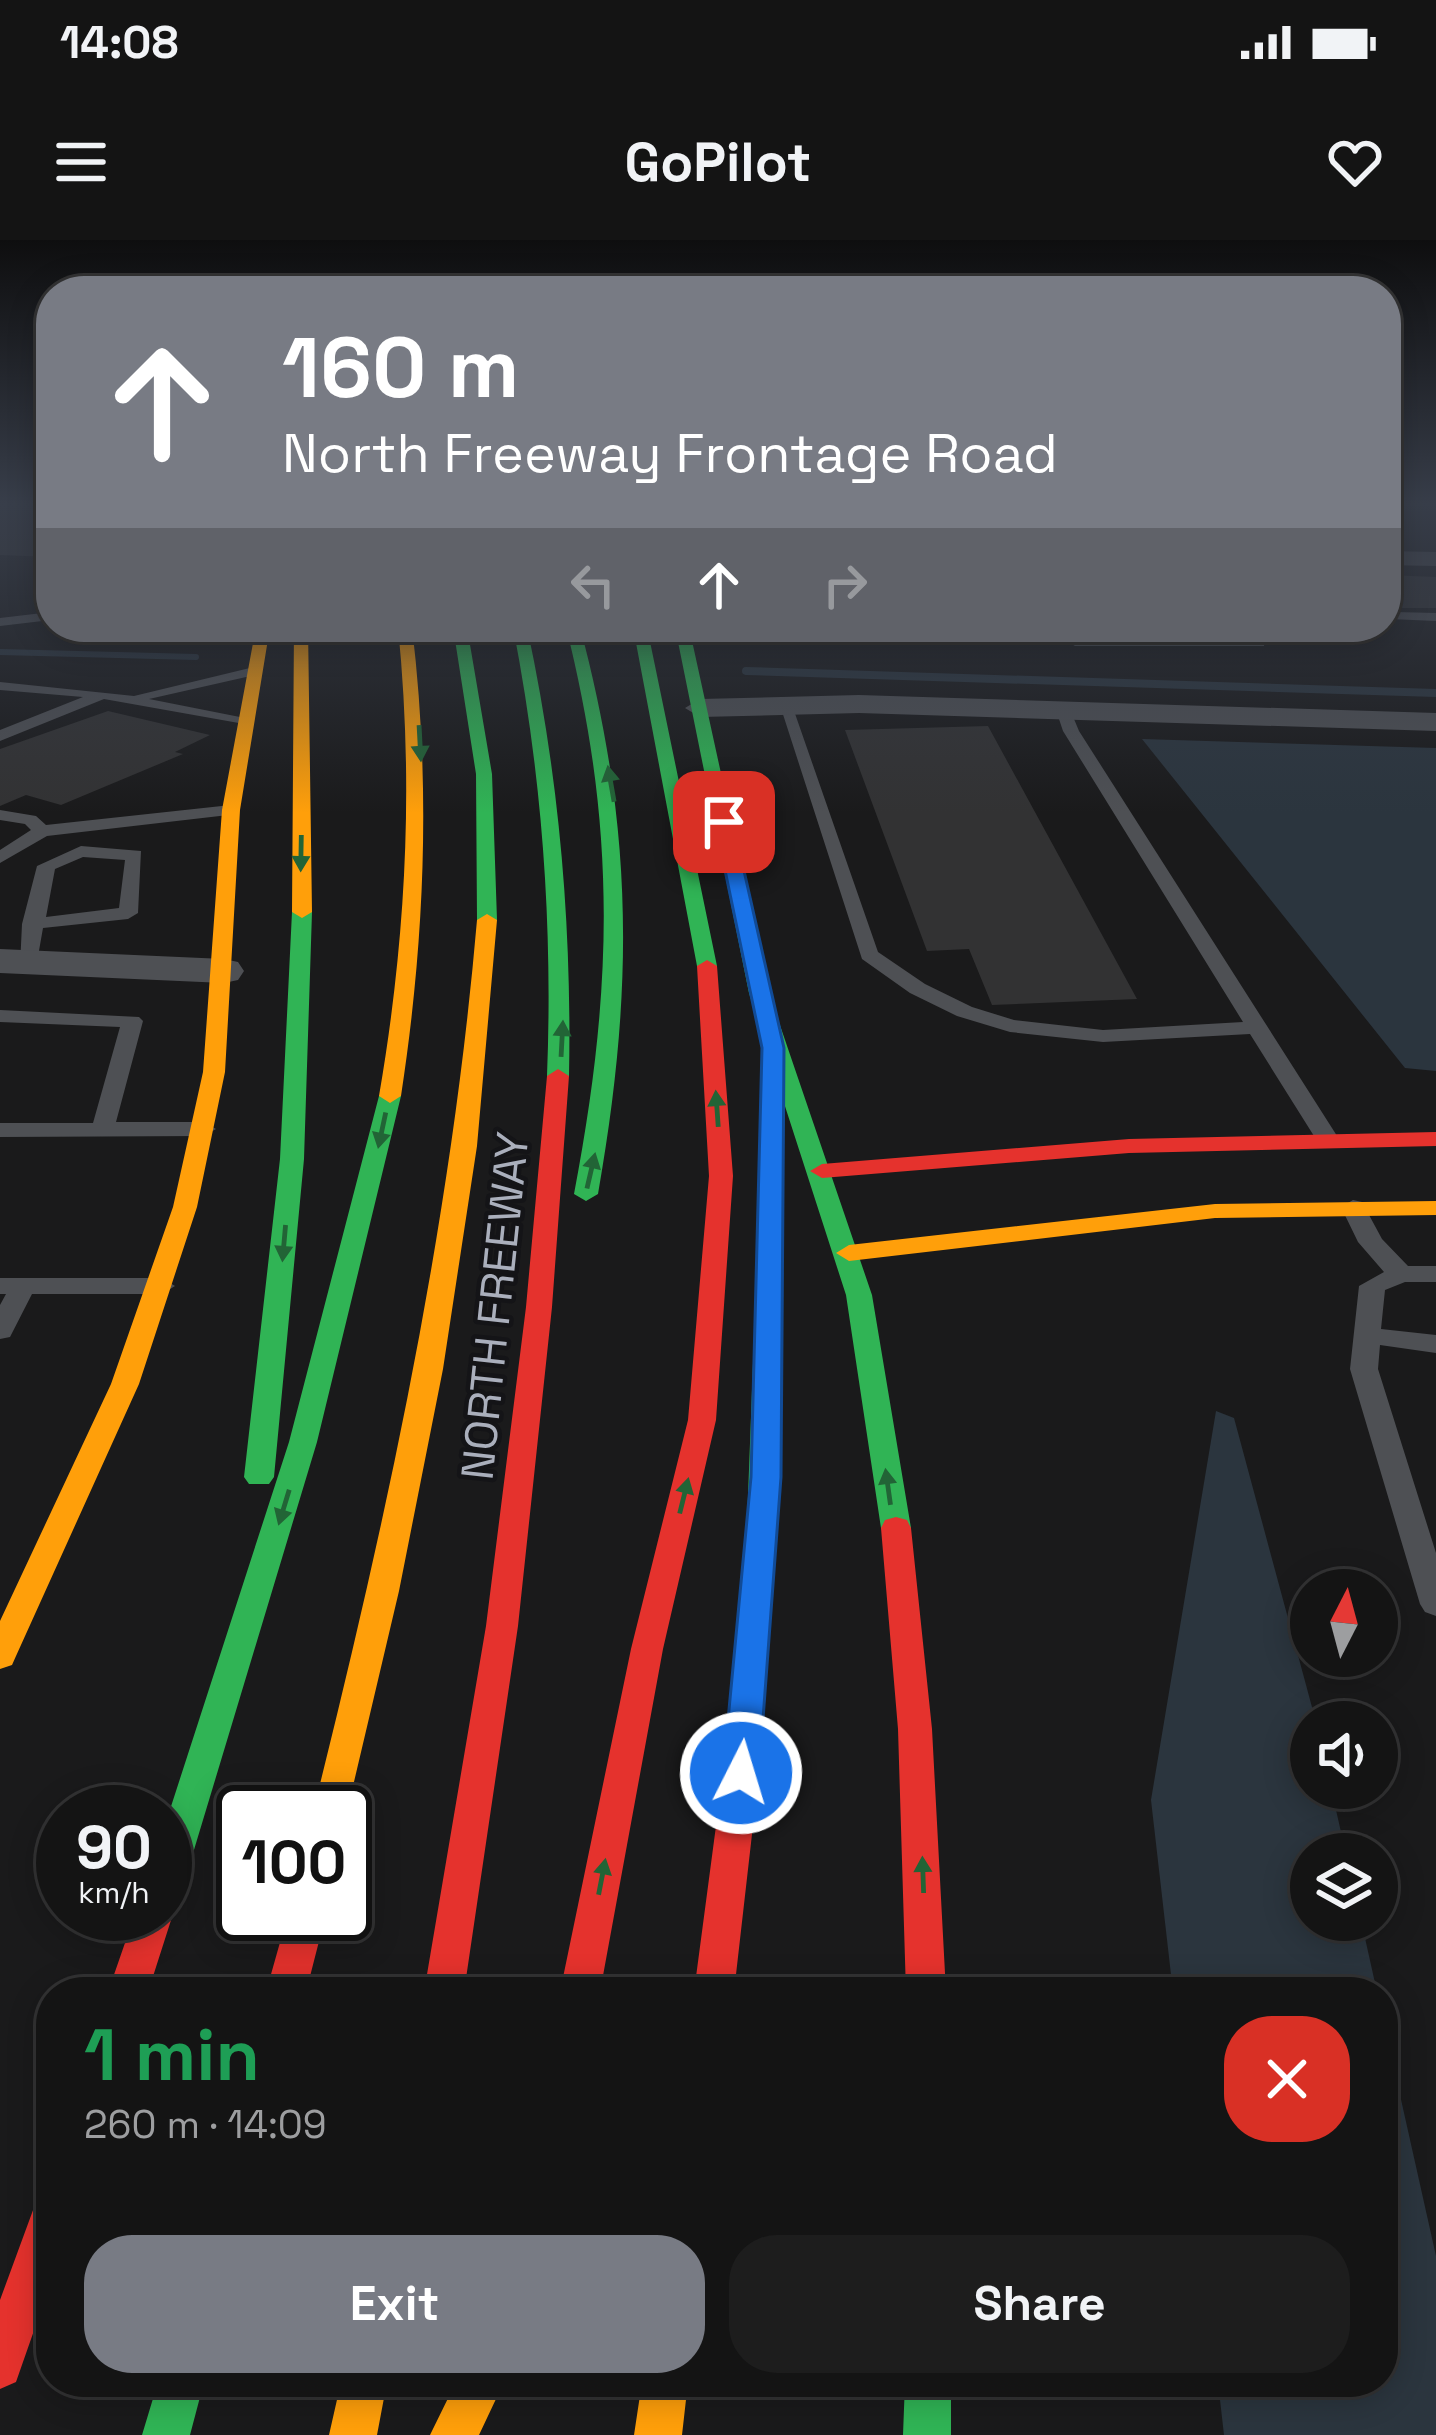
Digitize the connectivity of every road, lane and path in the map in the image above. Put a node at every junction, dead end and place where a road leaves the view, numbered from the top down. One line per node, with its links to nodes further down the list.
1 (1401, 616): 2 (lane)
2 (1436, 617)
3 (36, 618): 4 (lane)
4 (0, 622)
5 (260, 642): 14 (main road)
6 (301, 642): 24 (main road)
7 (318, 642): 24 (main road)
8 (406, 642): 60 (main road, one-way to 60)
9 (462, 642): 61 (main road, NORTH FREEWAY)
10 (523, 642): 57 (main road, NORTH FREEWAY, one-way to 10)
11 (577, 642): 47 (main road, one-way to 11)
12 (643, 642): 68 (main road, one-way to 12)
13 (685, 642): 19 (main road)
14 (254, 671): 17 (lane); 22 (main road)
15 (0, 686): 16 (lane)
16 (102, 694): 17 (lane); 25 (lane)
17 (125, 699): 22 (lane)
18 (784, 705): 19 (street); 20 (street); 36 (lane)
19 (700, 708): 37 (main road)
20 (1064, 710): 23 (street); 36 (lane)
21 (0, 720): 25 (lane)
22 (245, 722): 27 (main road)
23 (1436, 722)
24 (302, 725): 60 (main road, one-way to 60)
25 (24, 726): 26 (lane)
26 (0, 736)
27 (231, 810): 29 (lane); 34 (main road)
28 (0, 814): 30 (lane)
29 (89, 829): 30 (lane); 31 (lane)
30 (42, 831): 32 (lane)
31 (81, 851): 33 (lane); 33 (lane)
32 (0, 858)
33 (20, 949): 34 (street)
34 (224, 971): 38 (main road)
35 (0, 1016): 40 (lane)
36 (1261, 1027): 41 (lane)
37 (773, 1048): 44 (main road); 69 (main road)
38 (204, 1129): 40 (lane); 53 (main road)
39 (9, 1130): 40 (lane); 43 (lane)
40 (104, 1130)
41 (1327, 1139): 42 (main road); 44 (main road); 45 (main road)
42 (1436, 1139)
43 (0, 1158)
44 (822, 1172): 48 (main road)
45 (1353, 1207): 46 (main road); 48 (main road); 50 (lane)
46 (1436, 1208)
47 (581, 1214)
48 (849, 1253): 70 (main road, one-way to 48)
49 (571, 1260): 57 (main road)
50 (1401, 1274): 51 (lane); 55 (lane)
51 (1436, 1274)
52 (12, 1286): 53 (lane); 54 (lane)
53 (162, 1286): 59 (main road)
54 (0, 1331)
55 (1365, 1335): 56 (lane); 58 (lane)
56 (1436, 1344)
57 (518, 1490): 67 (main road, NORTH FREEWAY)
58 (1436, 1604)
59 (0, 1656)
60 (217, 1730): 62 (main road)
61 (338, 1785)
62 (192, 1803)
63 (145, 1941): 65 (main road)
64 (300, 1941): 66 (main road)
65 (133, 1977)
66 (290, 1977)
67 (446, 1977)
68 (583, 1977)
69 (716, 1977)
70 (926, 1977)
71 (36, 2261): 72 (main road)
72 (0, 2366)
73 (177, 2397): 78 (main road)
74 (361, 2397): 79 (main road)
75 (473, 2397): 80 (main road)
76 (663, 2397): 81 (main road)
77 (928, 2397): 82 (main road)
78 (166, 2435)
79 (353, 2435)
80 (454, 2435)
81 (658, 2435)
82 (927, 2435)

